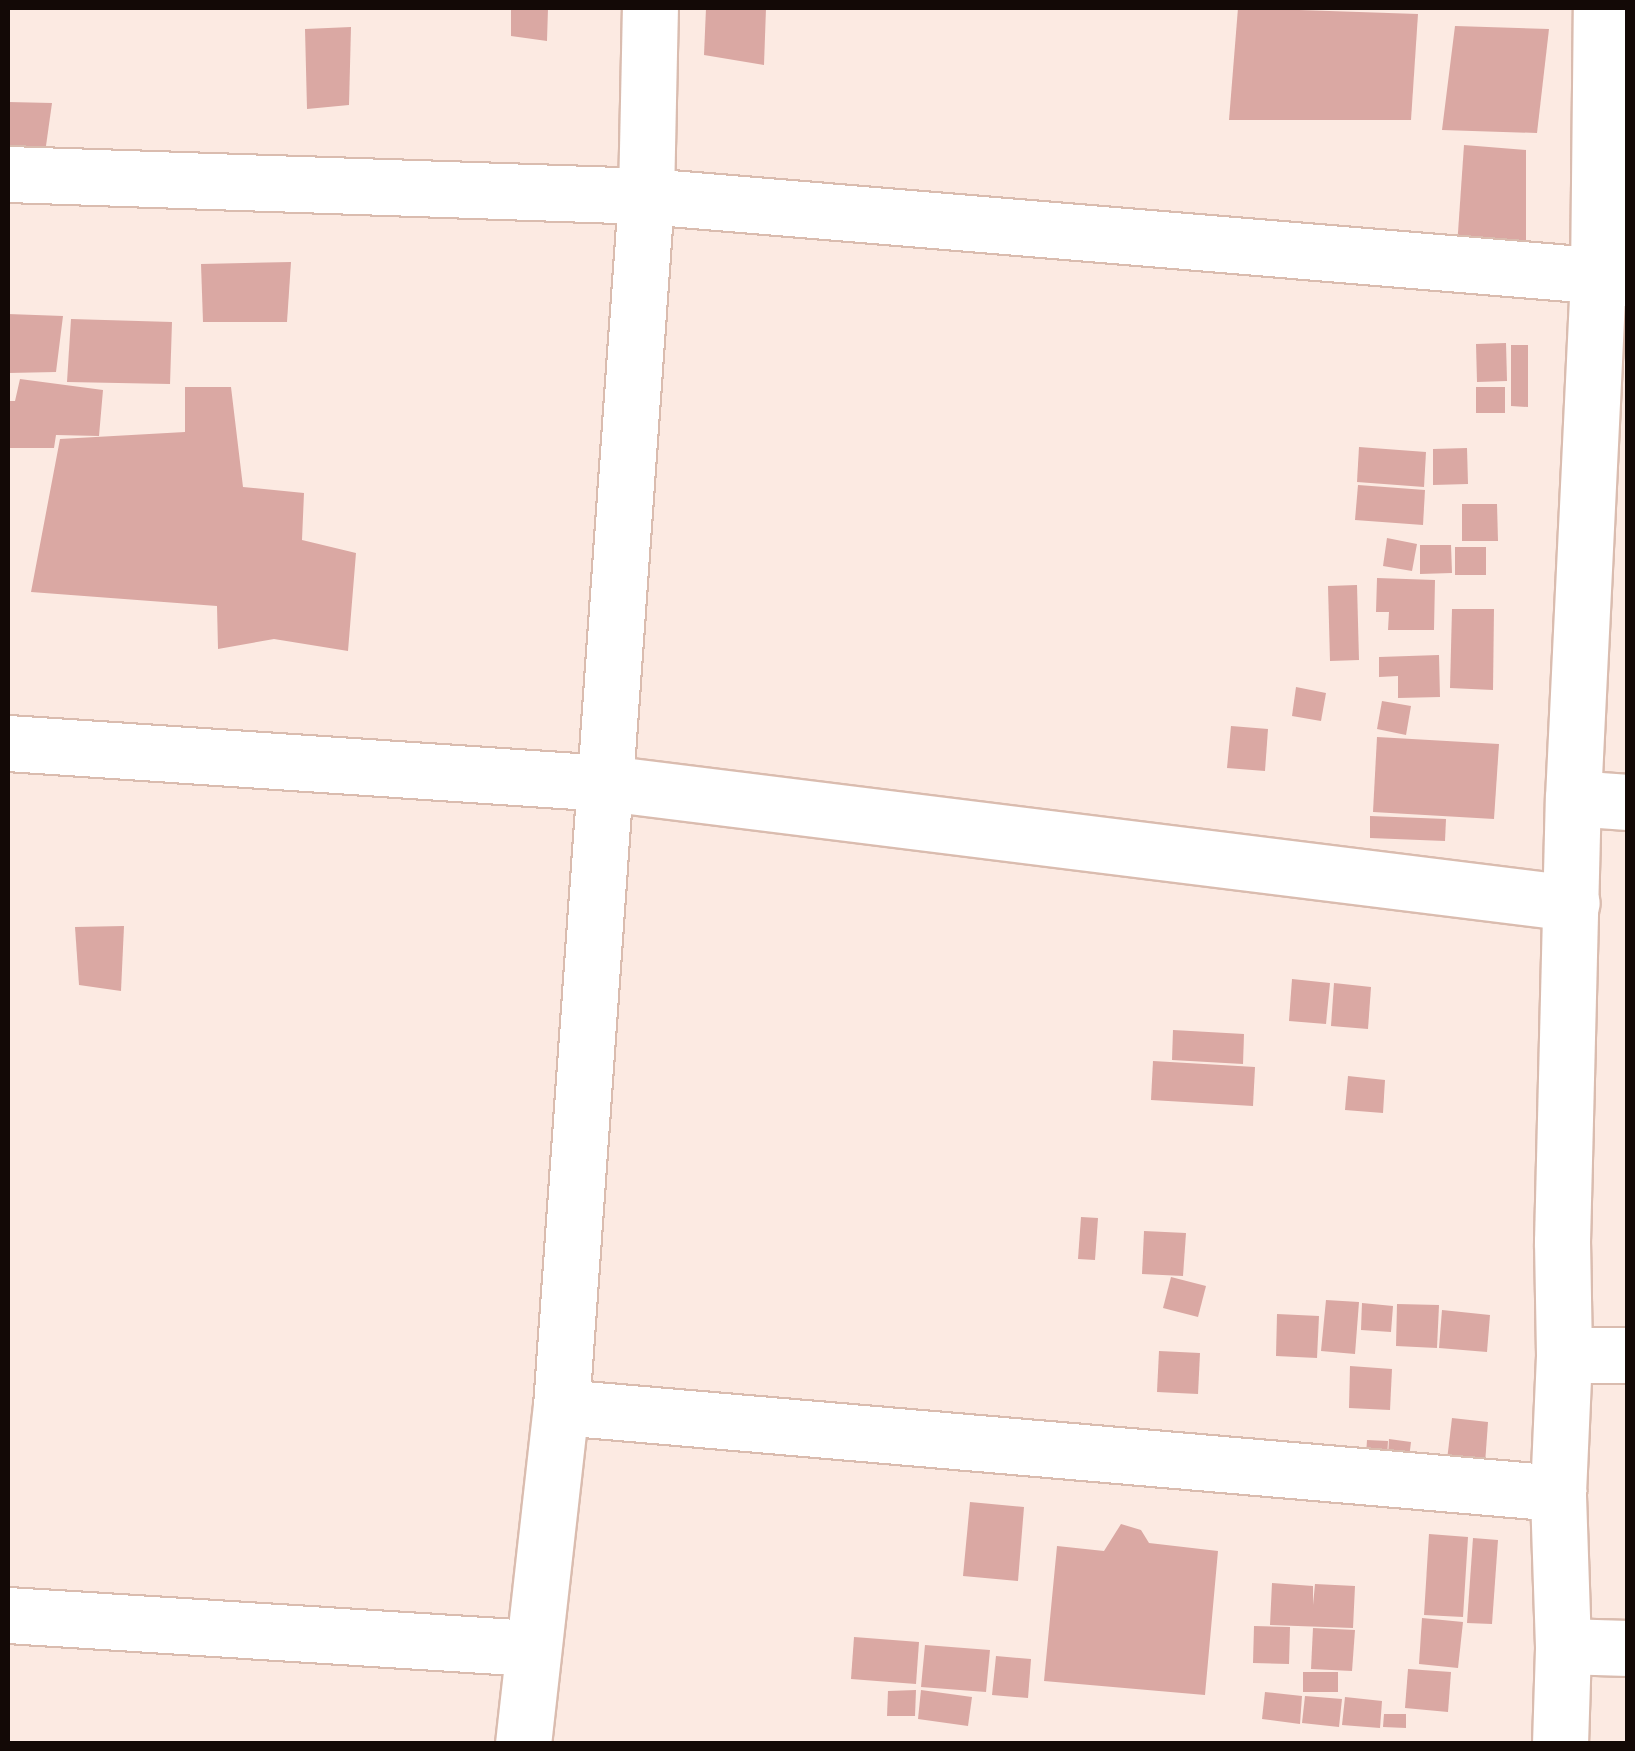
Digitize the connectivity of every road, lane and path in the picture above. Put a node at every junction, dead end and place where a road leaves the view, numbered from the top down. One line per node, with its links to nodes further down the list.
1 (650, 8): 4 (street)
2 (1602, 8): 5 (street)
3 (8, 174): 4 (street)
4 (646, 196): 5 (street); 7 (street)
5 (1613, 278): 8 (street)
6 (8, 743): 7 (street)
7 (606, 783): 10 (street); 13 (street)
8 (1573, 798): 9 (street); 10 (street)
9 (1628, 802)
10 (1572, 903): 11 (street)
11 (1564, 1355): 12 (street); 14 (street)
12 (1628, 1356)
13 (561, 1407): 14 (street); 17 (street)
14 (1558, 1493): 16 (street)
15 (8, 1615): 17 (street)
16 (1563, 1646): 18 (street); 20 (street)
17 (532, 1648): 19 (street)
18 (1628, 1648)
19 (523, 1744)
20 (1560, 1744)

